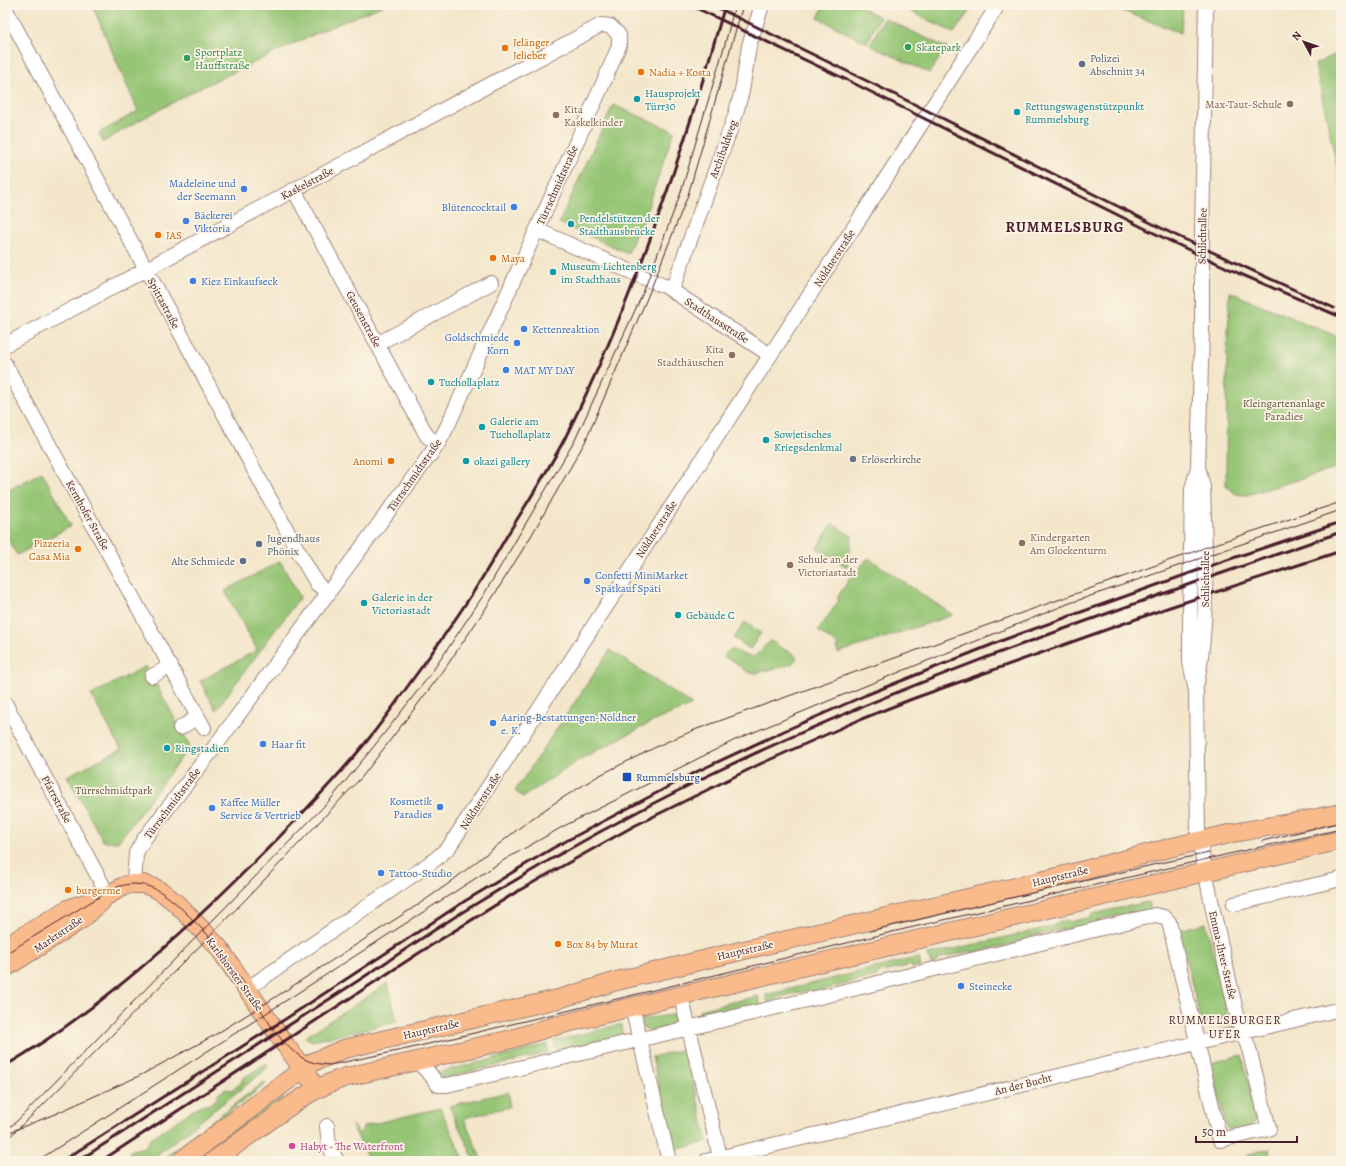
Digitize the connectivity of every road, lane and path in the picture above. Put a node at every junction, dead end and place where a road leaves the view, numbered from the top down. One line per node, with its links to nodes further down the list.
1 (762, 5): 10 (street, Archibaldweg)
2 (998, 5): 13 (street, Nöldnerstraße)
3 (1206, 5): 23 (street, Schlichtallee)
4 (5, 8): 8 (street, Spittastraße)
5 (610, 26): 6 (street, Kaskelstraße); 7 (street, Türrschmidtstraße)
6 (294, 190): 8 (street, Kaskelstraße); 11 (street, Geusenstraße)
7 (537, 230): 10 (street, Stadthausstraße); 15 (street, Türrschmidtstraße)
8 (146, 270): 12 (street, Kaskelstraße); 16 (street, Spittastraße)
9 (491, 283): 11 (street)
10 (665, 287): 13 (street, Stadthausstraße)
11 (377, 344): 15 (street, Geusenstraße)
12 (5, 345)
13 (770, 355): 31 (street, Nöldnerstraße)
14 (5, 364): 17 (street, Kernhofer Straße)
15 (438, 444): 16 (street, Türrschmidtstraße)
16 (329, 593): 26 (street, Türrschmidtstraße)
17 (171, 666): 18 (street); 20 (street, Kernhofer Straße)
18 (152, 676)
19 (5, 703): 27 (street, Pfarrstraße)
20 (180, 728)
21 (1341, 813): 23 (main road, Hauptstraße)
22 (1341, 840): 24 (main road)
23 (1199, 841): 24 (street, Schlichtallee); 40 (main road, Hauptstraße)
24 (1205, 872): 32 (main road); 36 (street, Emma-Ihrer-Straße)
25 (1341, 879): 28 (street)
26 (134, 884): 27 (main road, Marktstraße); 31 (main road, Karlshorster Straße)
27 (108, 895): 29 (main road, Marktstraße); 30 (main road, Marktstraße)
28 (1234, 904)
29 (5, 947)
30 (5, 968)
31 (247, 989): 40 (main road, Karlshorster Straße)
32 (681, 996): 33 (main road); 35 (street)
33 (632, 1006): 37 (street); 39 (main road)
34 (1341, 1009): 36 (street, An der Bucht)
35 (688, 1028): 37 (street); 38 (street); 43 (street)
36 (1242, 1032): 38 (street, An der Bucht); 38 (street, Emma-Ihrer-Straße)
37 (639, 1039): 39 (street); 47 (street)
38 (1198, 1042): 43 (street, An der Bucht)
39 (417, 1061): 41 (main road)
40 (302, 1069): 41 (main road, Karlshorster Straße); 44 (main road, Hauptstraße)
41 (318, 1088): 45 (main road)
42 (327, 1126): 46 (street)
43 (720, 1159): 48 (street, An der Bucht)
44 (181, 1161)
45 (214, 1161)
46 (337, 1161)
47 (669, 1161)
48 (706, 1161)

